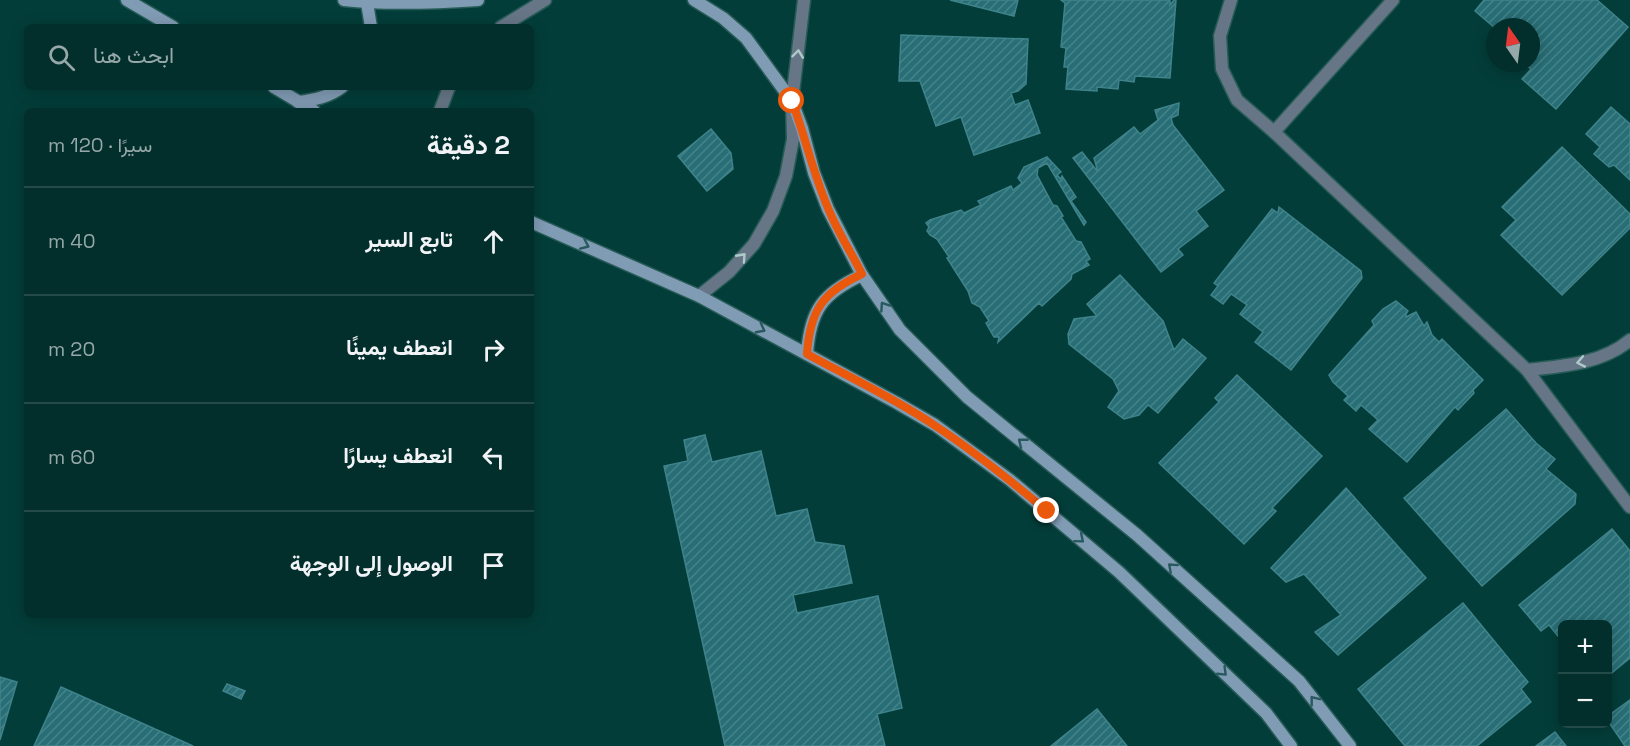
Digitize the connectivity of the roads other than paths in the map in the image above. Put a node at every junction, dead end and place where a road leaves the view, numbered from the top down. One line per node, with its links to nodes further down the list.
1 (128, 0): 10 (street)
2 (344, 0): 9 (street)
3 (478, 0): 9 (street)
4 (545, 0): 12 (street)
5 (694, 0): 16 (street)
6 (804, 0): 16 (street, one-way to 6)
7 (1232, 0): 20 (street)
8 (1393, 0): 20 (street)
9 (367, 3): 11 (street)
10 (168, 24)
11 (370, 24)
12 (506, 24)
13 (279, 90): 17 (street)
14 (338, 90): 17 (street)
15 (448, 90): 19 (street)
16 (792, 101): 22 (street); 23 (street, one-way to 16)
17 (298, 102): 18 (street)
18 (309, 108)
19 (441, 108)
20 (1274, 132): 26 (street)
21 (534, 223): 23 (street, one-way to 23)
22 (862, 274): 25 (street); 29 (street, one-way to 22)
23 (699, 296): 25 (street, one-way to 25)
24 (1630, 340): 26 (street, one-way to 26)
25 (807, 354): 28 (street, one-way to 28)
26 (1527, 370): 27 (street)
27 (1630, 507)
28 (1291, 746)
29 (1350, 746)

